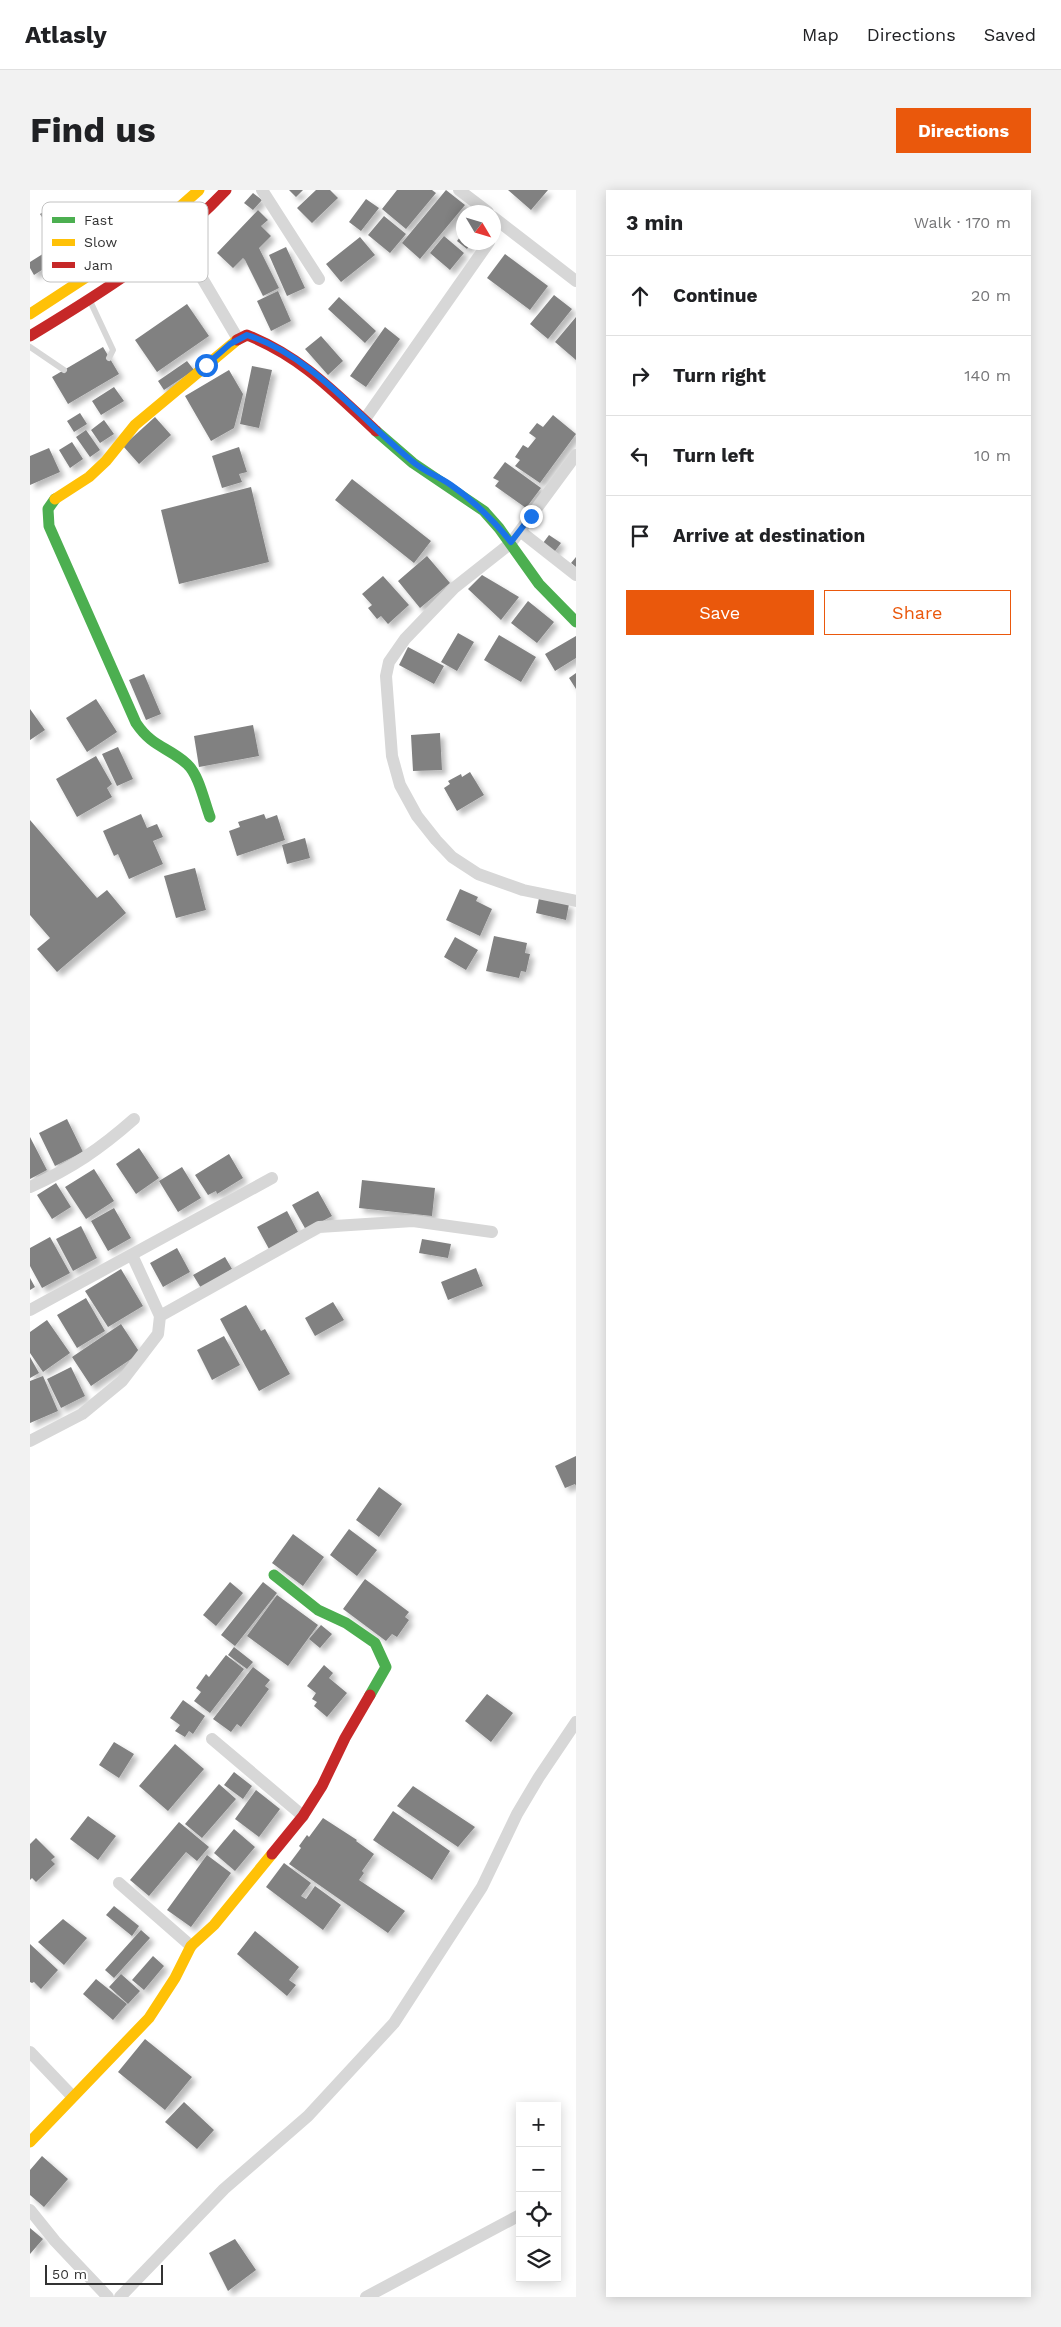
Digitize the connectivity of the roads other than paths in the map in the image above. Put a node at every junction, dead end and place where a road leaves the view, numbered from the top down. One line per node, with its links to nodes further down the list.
1 (199, 190): 5 (street)
2 (226, 190): 7 (street)
3 (262, 190): 10 (street)
4 (459, 190): 6 (street)
5 (186, 202)
6 (479, 205)
7 (208, 209)
8 (501, 222): 11 (street)
9 (483, 250): 22 (street)
10 (320, 279)
11 (576, 281)
12 (82, 282): 16 (street)
13 (119, 282): 15 (street)
14 (204, 282): 18 (street)
15 (89, 300): 17 (street); 20 (lane)
16 (30, 314)
17 (30, 336)
18 (238, 339): 22 (street); 28 (street)
19 (30, 347): 21 (lane)
20 (109, 358)
21 (64, 370)
22 (365, 419): 25 (street)
23 (576, 455): 24 (street)
24 (520, 531): 25 (street); 26 (street)
25 (511, 542): 27 (street); 29 (street)
26 (576, 575)
27 (576, 622)
28 (210, 817)
29 (576, 901)
30 (134, 1119): 32 (street)
31 (272, 1178): 34 (street)
32 (30, 1187)
33 (492, 1232): 36 (street)
34 (132, 1255): 35 (street); 36 (street)
35 (30, 1310)
36 (160, 1316): 37 (street)
37 (30, 1441)
38 (274, 1575): 41 (street)
39 (576, 1722): 50 (street)
40 (212, 1739): 41 (street)
41 (303, 1816): 43 (street)
42 (119, 1883): 43 (street)
43 (191, 1946): 45 (street)
44 (30, 2052): 45 (street)
45 (72, 2096): 46 (street)
46 (30, 2142)
47 (30, 2210): 49 (street)
48 (516, 2217): 51 (street)
49 (108, 2297)
50 (120, 2297)
51 (366, 2297)

